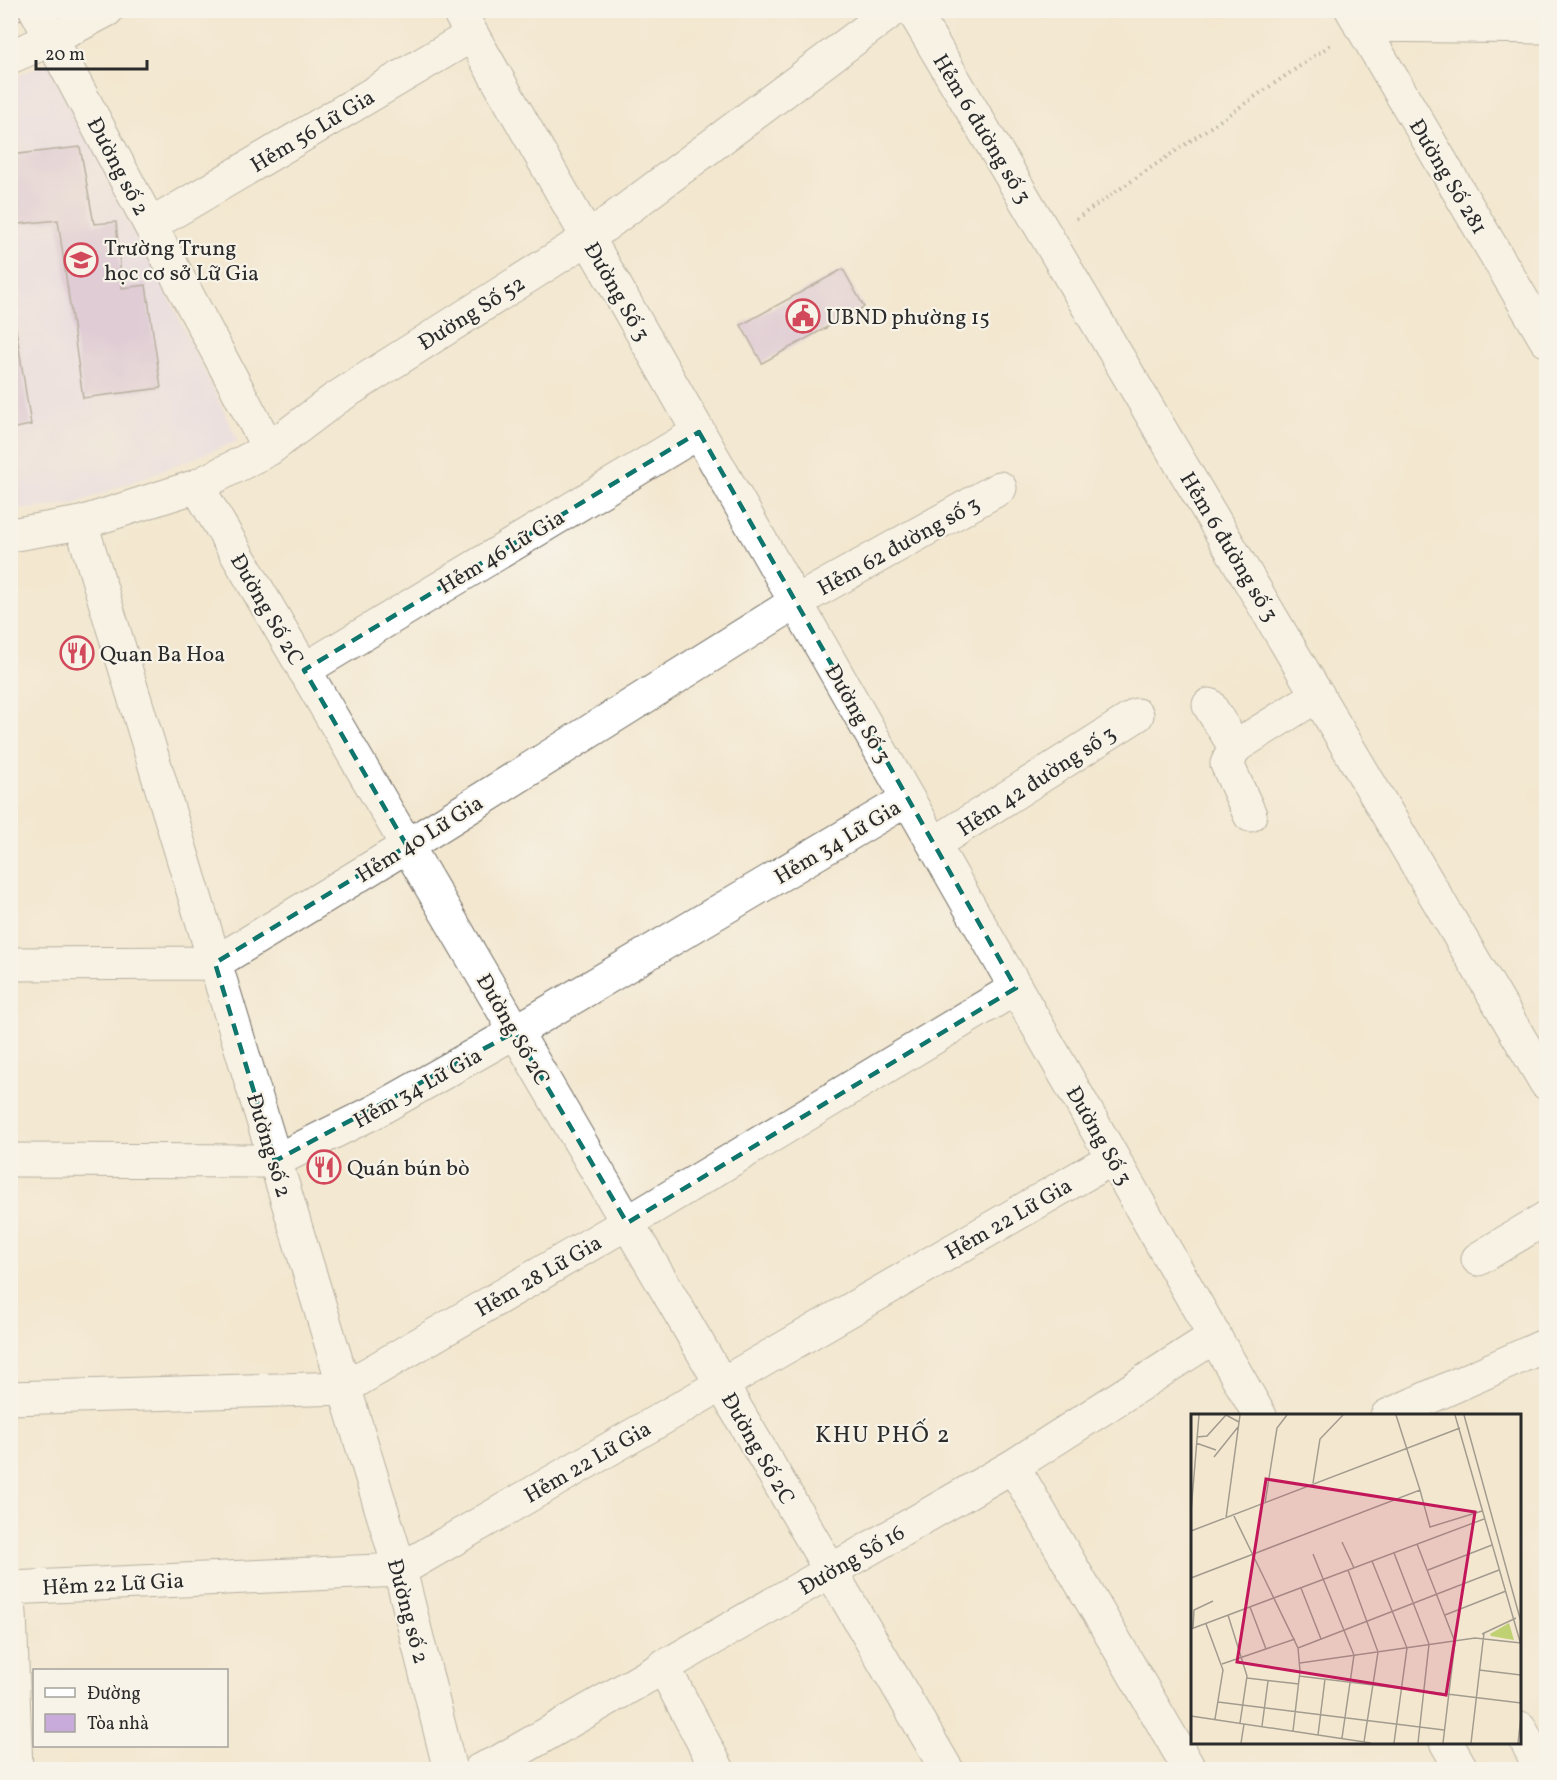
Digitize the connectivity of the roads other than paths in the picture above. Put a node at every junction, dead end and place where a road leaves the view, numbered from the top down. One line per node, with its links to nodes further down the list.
1 (36, 10): 8 (street, Đường số 2)
2 (107, 10): 8 (street)
3 (893, 10): 11 (street, Đường Số 52)
4 (913, 10): 21 (street, Hẻm 6 đường số 3)
5 (1356, 18): 7 (street); 12 (street, Đường Số 281)
6 (465, 23): 10 (street, Hẻm 56 Lữ Gia); 11 (street, Đường Số 3)
7 (1546, 27)
8 (52, 39): 9 (street); 10 (street, Đường số 2)
9 (10, 57)
10 (151, 225): 14 (street, Đường số 2)
11 (588, 238): 13 (street, Đường Số 3); 14 (street, Đường Số 52)
12 (1546, 340)
13 (699, 432): 19 (street, Đường Số 3); 20 (street, Hẻm 46 Lữ Gia)
14 (269, 449): 15 (street, Đường Số 52)
15 (196, 486): 17 (street, Đường Số 52); 20 (street, Đường Số 2C)
16 (1000, 488): 19 (street, Hẻm 62 đường số 3)
17 (81, 524): 18 (street, Đường Số 52); 29 (street, Đường số 2)
18 (10, 535)
19 (796, 602): 25 (street, Đường Số 3); 28 (street, Hẻm 40 Lữ Gia)
20 (304, 670): 28 (street, Đường Số 2C)
21 (1318, 695): 24 (street); 33 (street, Hẻm 6 đường số 3)
22 (1209, 705): 24 (street)
23 (1137, 715): 27 (street, Hẻm 42 đường số 3)
24 (1235, 747): 26 (street)
25 (908, 799): 27 (street, Đường Số 3); 32 (street, Hẻm 34 Lữ Gia)
26 (1250, 815)
27 (934, 844): 31 (street, Đường Số 3)
28 (407, 846): 29 (street, Hẻm 40 Lữ Gia); 32 (street, Đường Số 2C)
29 (215, 963): 30 (street); 36 (street, Đường số 2)
30 (10, 964)
31 (1016, 988): 34 (street, Đường Số 3); 38 (street, Hẻm 28 Lữ Gia)
32 (515, 1032): 36 (street, Hẻm 34 Lữ Gia); 38 (street, Đường Số 2C)
33 (1546, 1083)
34 (1113, 1158): 40 (street, Đường Số 3); 42 (street, Hẻm 22 Lữ Gia)
35 (10, 1160): 36 (street, Hẻm 34 Lữ Gia)
36 (275, 1161): 43 (street, Đường số 2)
37 (1546, 1218): 39 (street)
38 (627, 1223): 42 (street, Đường Số 2C); 43 (street, Hẻm 28 Lữ Gia)
39 (1478, 1259)
40 (1215, 1336): 45 (street, Đường Số 3); 47 (street, Đường Số 16)
41 (1546, 1345): 46 (street)
42 (721, 1383): 48 (street, Hẻm 22 Lữ Gia); 49 (street, Đường Số 2C)
43 (344, 1388): 44 (street, Hẻm 28 Lữ Gia); 48 (street, Đường số 2)
44 (10, 1398)
45 (1259, 1414)
46 (1391, 1414)
47 (1013, 1466): 49 (street, Đường Số 16); 60 (street)
48 (400, 1570): 50 (street, Hẻm 22 Lữ Gia); 56 (street, Đường số 2)
49 (831, 1571): 52 (street, Đường Số 16); 59 (street, Đường Số 2C)
50 (10, 1588)
51 (10, 1613): 55 (street)
52 (663, 1666): 57 (street, Đường Số 16); 58 (street)
53 (1521, 1730): 62 (street)
54 (1447, 1744): 61 (street)
55 (16, 1770)
56 (450, 1770)
57 (480, 1770)
58 (718, 1770)
59 (947, 1770)
60 (1190, 1770)
61 (1462, 1770)
62 (1541, 1770)

